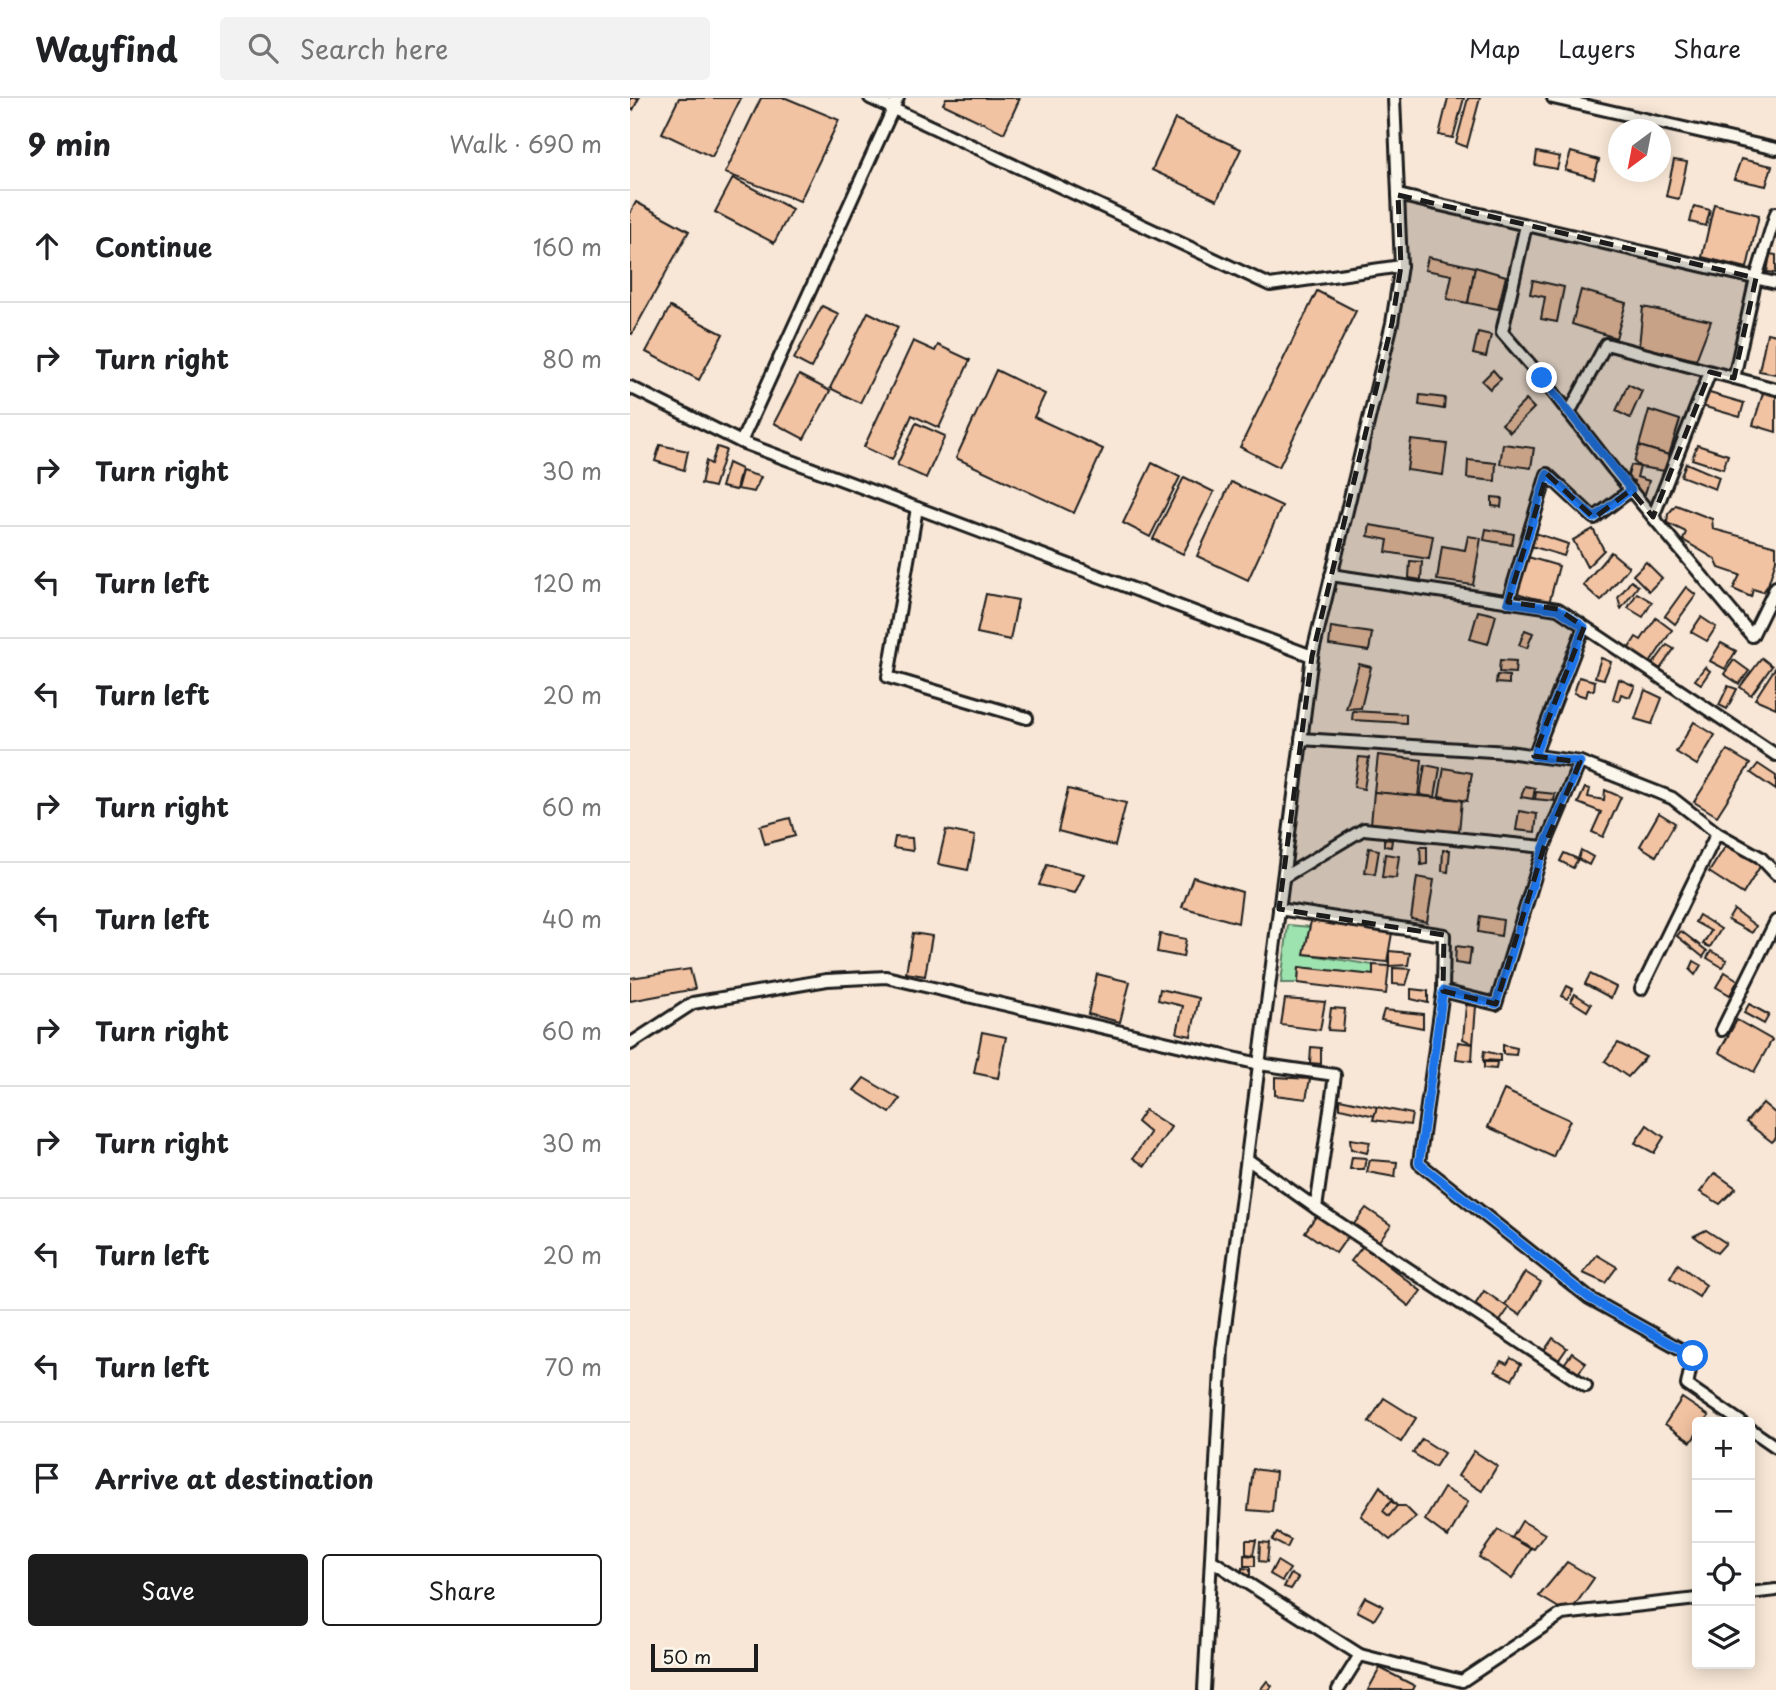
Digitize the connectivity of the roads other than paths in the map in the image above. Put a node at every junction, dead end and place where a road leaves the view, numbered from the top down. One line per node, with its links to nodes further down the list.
1 (870, 98): 4 (street)
2 (1394, 98): 6 (street)
3 (1553, 98): 5 (street)
4 (895, 103): 9 (street); 17 (street)
5 (1776, 149)
6 (1398, 195): 8 (street); 9 (street)
7 (1776, 213): 10 (street)
8 (1526, 225): 10 (street); 16 (street)
9 (1401, 266): 21 (street)
10 (1756, 278): 11 (street); 13 (street)
11 (1776, 283)
12 (1710, 372): 13 (street); 16 (street); 20 (street)
13 (1734, 378): 15 (street)
14 (630, 387): 17 (street)
15 (1776, 389)
16 (1569, 413): 18 (street)
17 (741, 442): 19 (street)
18 (1631, 490): 20 (street); 23 (street)
19 (917, 508): 25 (street); 26 (street)
20 (1653, 517): 22 (street)
21 (1331, 575): 23 (street); 25 (street)
22 (1776, 587)
23 (1508, 602): 24 (street)
24 (1584, 627): 28 (street); 29 (street)
25 (1312, 656): 27 (street)
26 (1027, 718)
27 (1301, 739): 29 (street); 34 (street)
28 (1776, 755)
29 (1534, 756): 30 (street)
30 (1580, 762): 31 (street); 32 (street)
31 (1717, 834): 33 (street); 37 (street)
32 (1544, 847): 34 (street); 38 (street)
33 (1776, 874)
34 (1283, 877): 35 (street)
35 (1279, 909): 38 (street); 41 (street)
36 (1776, 921): 39 (street)
37 (1641, 989)
38 (1443, 991): 45 (street)
39 (1722, 1030)
40 (630, 1044): 41 (street)
41 (1259, 1064): 42 (street); 43 (street)
42 (1247, 1159): 43 (street); 48 (street)
43 (1316, 1208): 44 (street)
44 (1586, 1386)
45 (1734, 1417)
46 (1755, 1432): 47 (street)
47 (1776, 1447)
48 (1211, 1560): 52 (street); 54 (street)
49 (1776, 1590): 50 (street)
50 (1755, 1592)
51 (1692, 1600): 53 (street)
52 (1360, 1655): 53 (street); 55 (street)
53 (1459, 1686)
54 (1204, 1690)
55 (1338, 1690)

